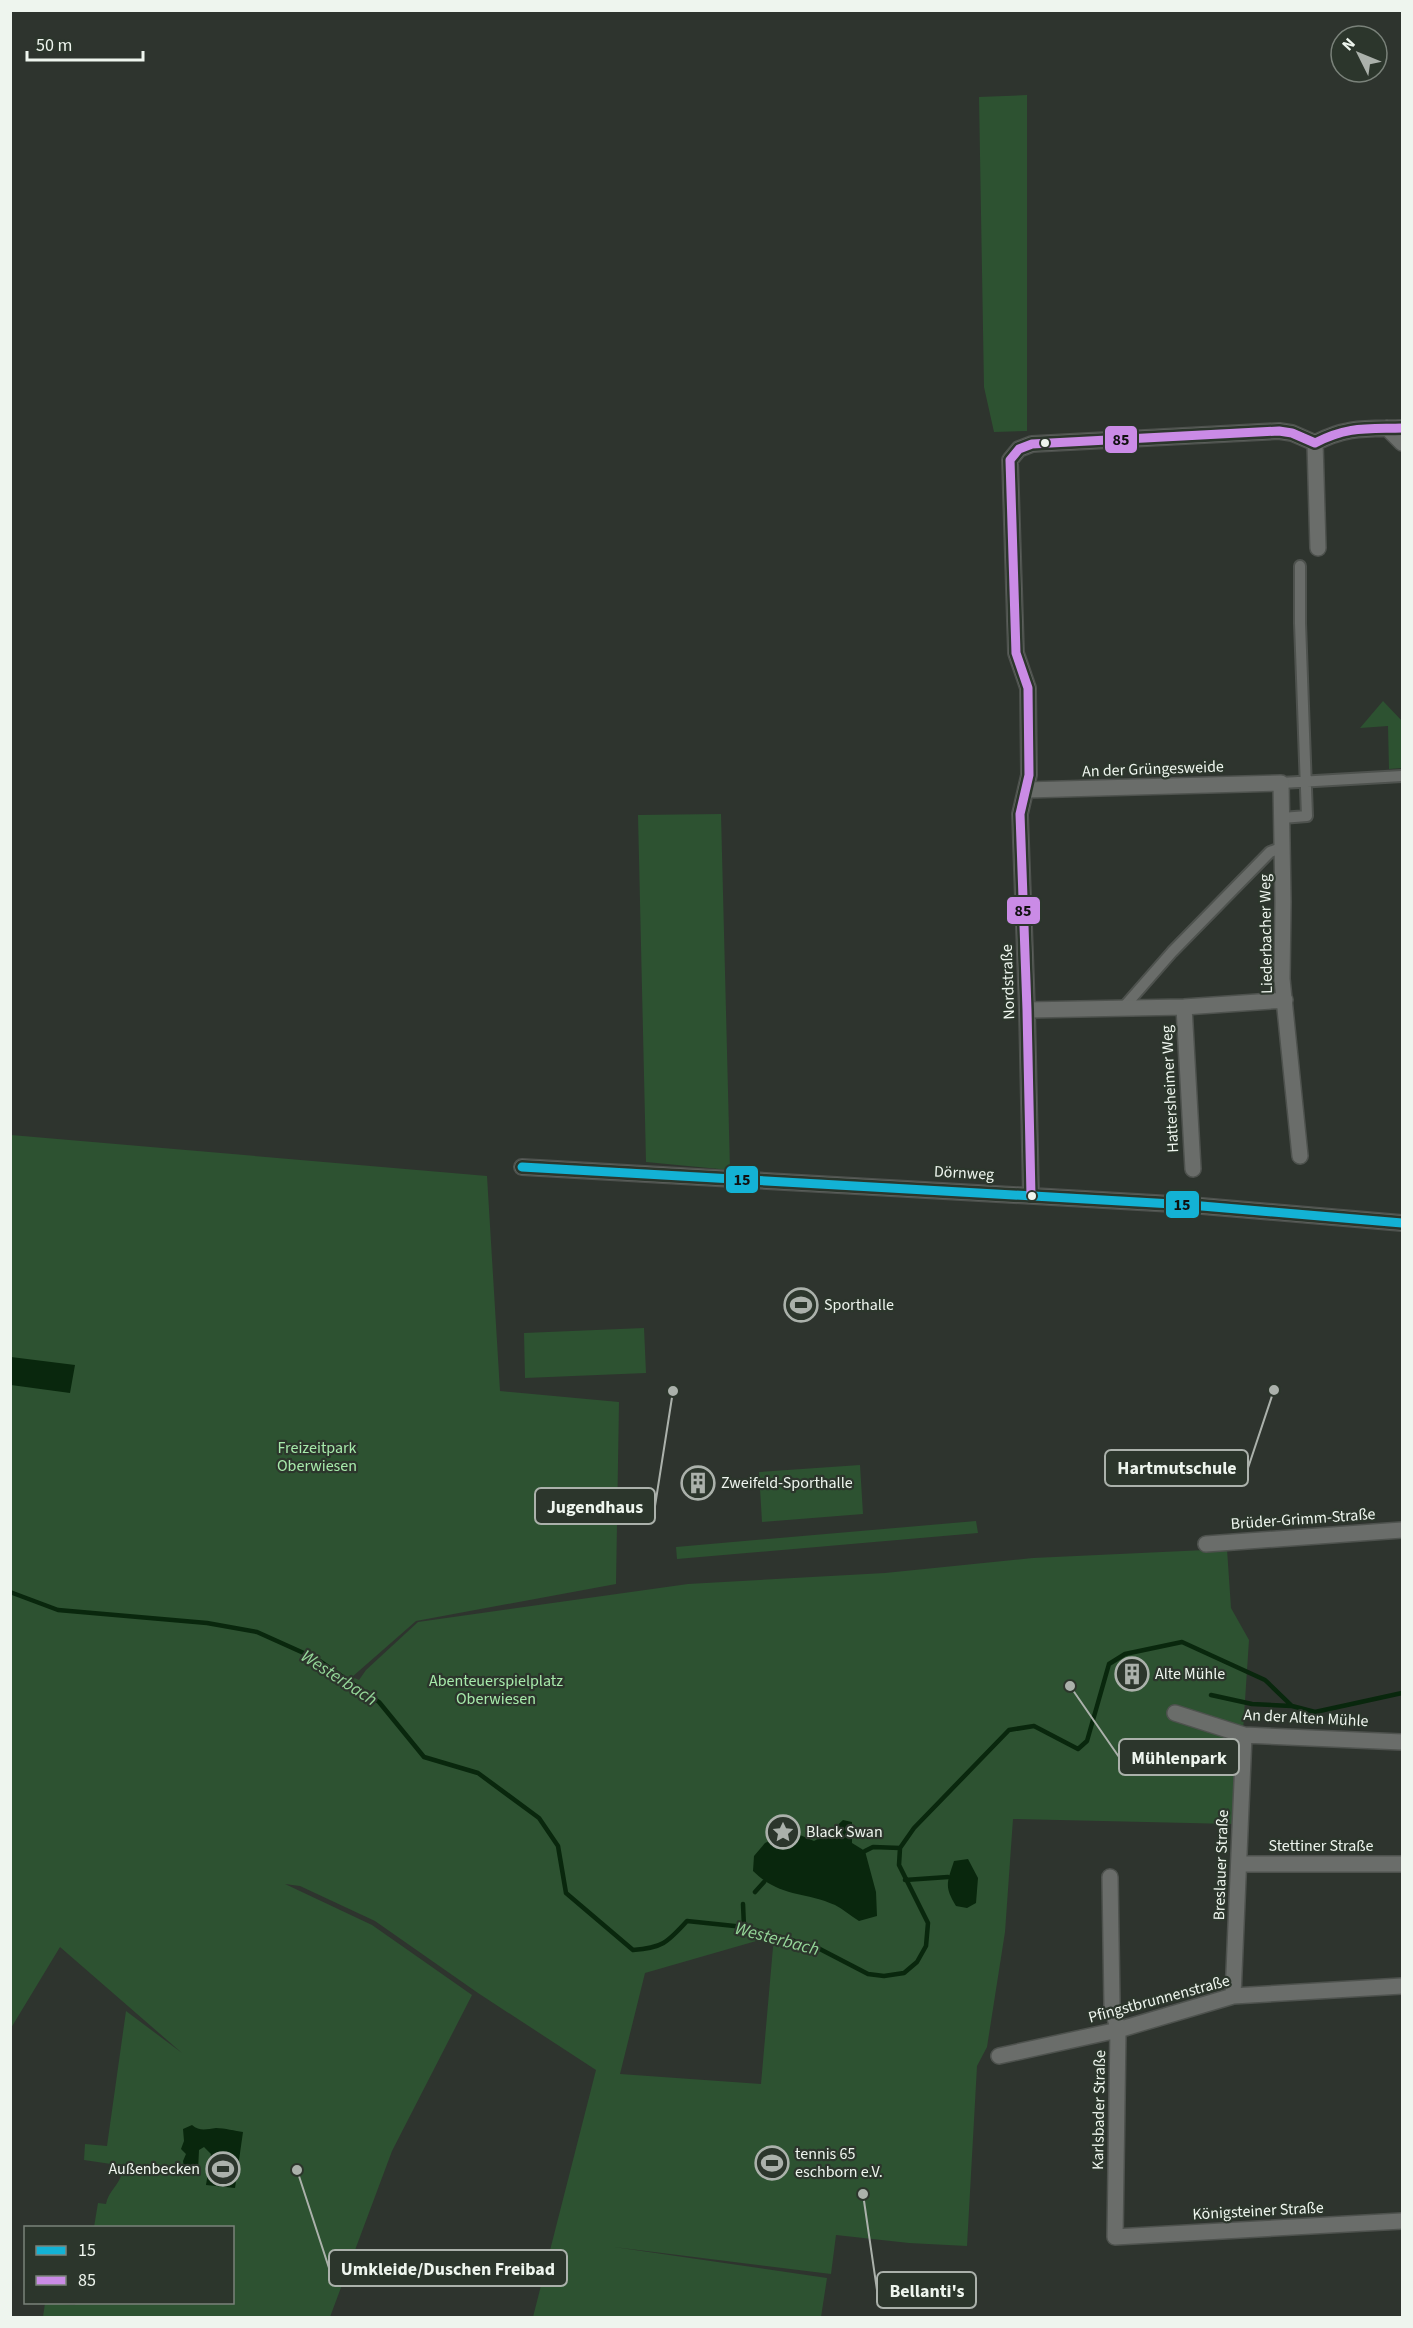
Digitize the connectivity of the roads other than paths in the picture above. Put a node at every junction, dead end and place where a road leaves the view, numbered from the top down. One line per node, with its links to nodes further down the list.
1 (1395, 428): 2 (street); 3 (street)
2 (1315, 443): 4 (street); 9 (street, Nordstraße)
3 (1402, 443)
4 (1318, 548)
5 (1300, 566): 7 (street)
6 (1402, 776): 7 (street)
7 (1305, 781): 8 (street); 10 (street)
8 (1281, 783): 9 (street, An der Grüngesweide); 10 (street, Liederbacher Weg)
9 (1026, 790): 15 (street, Nordstraße)
10 (1282, 818): 11 (street, Liederbacher Weg)
11 (1282, 847): 12 (street, Liederbacher Weg); 14 (street)
12 (1285, 1000): 13 (street, Hattersheimer Weg); 16 (street, Liederbacher Weg)
13 (1184, 1006): 14 (street, Hattersheimer Weg); 18 (street, Hattersheimer Weg)
14 (1123, 1008): 15 (street, Hattersheimer Weg)
15 (1028, 1010): 19 (street, Nordstraße)
16 (1300, 1155)
17 (522, 1167): 19 (street, Dörnweg)
18 (1192, 1169)
19 (1031, 1196): 20 (street, Dörnweg)
20 (1402, 1223)
21 (1402, 1530): 22 (street, Brüder-Grimm-Straße)
22 (1206, 1544)
23 (1175, 1713): 24 (street, An der Alten Mühle)
24 (1244, 1735): 25 (street, An der Alten Mühle); 26 (street, Breslauer Straße)
25 (1402, 1742)
26 (1240, 1864): 27 (street, Stettiner Straße); 30 (street, Breslauer Straße)
27 (1402, 1864)
28 (1110, 1877): 31 (street, Karlsbader Straße)
29 (1402, 1986): 30 (street, Pfingstbrunnenstraße)
30 (1233, 1996): 31 (street, Pfingstbrunnenstraße)
31 (1118, 2030): 32 (street, Pfingstbrunnenstraße); 34 (street, Karlsbader Straße)
32 (999, 2056)
33 (1402, 2221): 34 (street, Königsteiner Straße)
34 (1115, 2237)

